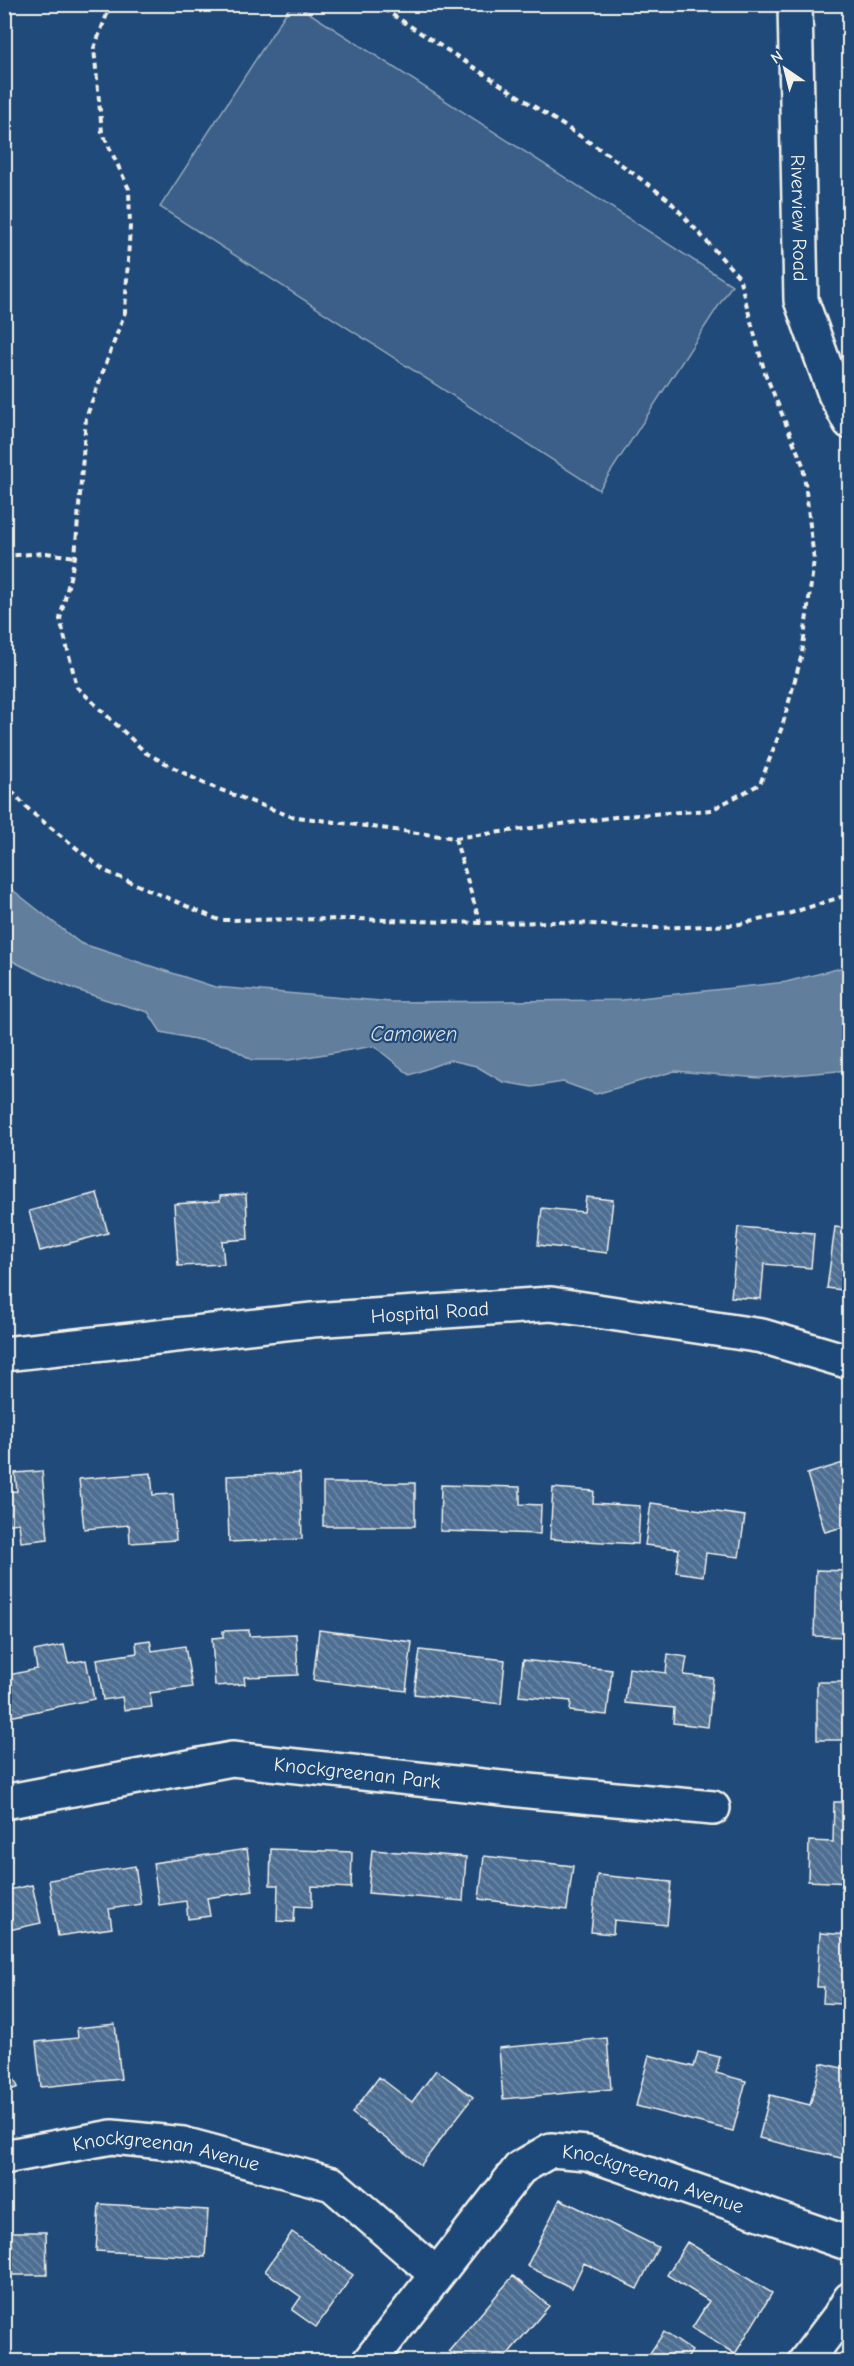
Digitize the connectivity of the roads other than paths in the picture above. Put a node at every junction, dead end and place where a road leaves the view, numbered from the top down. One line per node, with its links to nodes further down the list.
1 (795, 4): 2 (street, Riverview Road)
2 (849, 422)
3 (4, 1354): 4 (street, Hospital Road)
4 (849, 1362)
5 (4, 1802): 6 (street, Knockgreenan Park)
6 (713, 1809)
7 (4, 2157): 9 (street, Knockgreenan Avenue)
8 (849, 2244): 9 (street, Knockgreenan Avenue)
9 (436, 2274): 11 (street, Knockgreenan Avenue)
10 (849, 2299): 12 (street)
11 (369, 2361)
12 (805, 2361)

